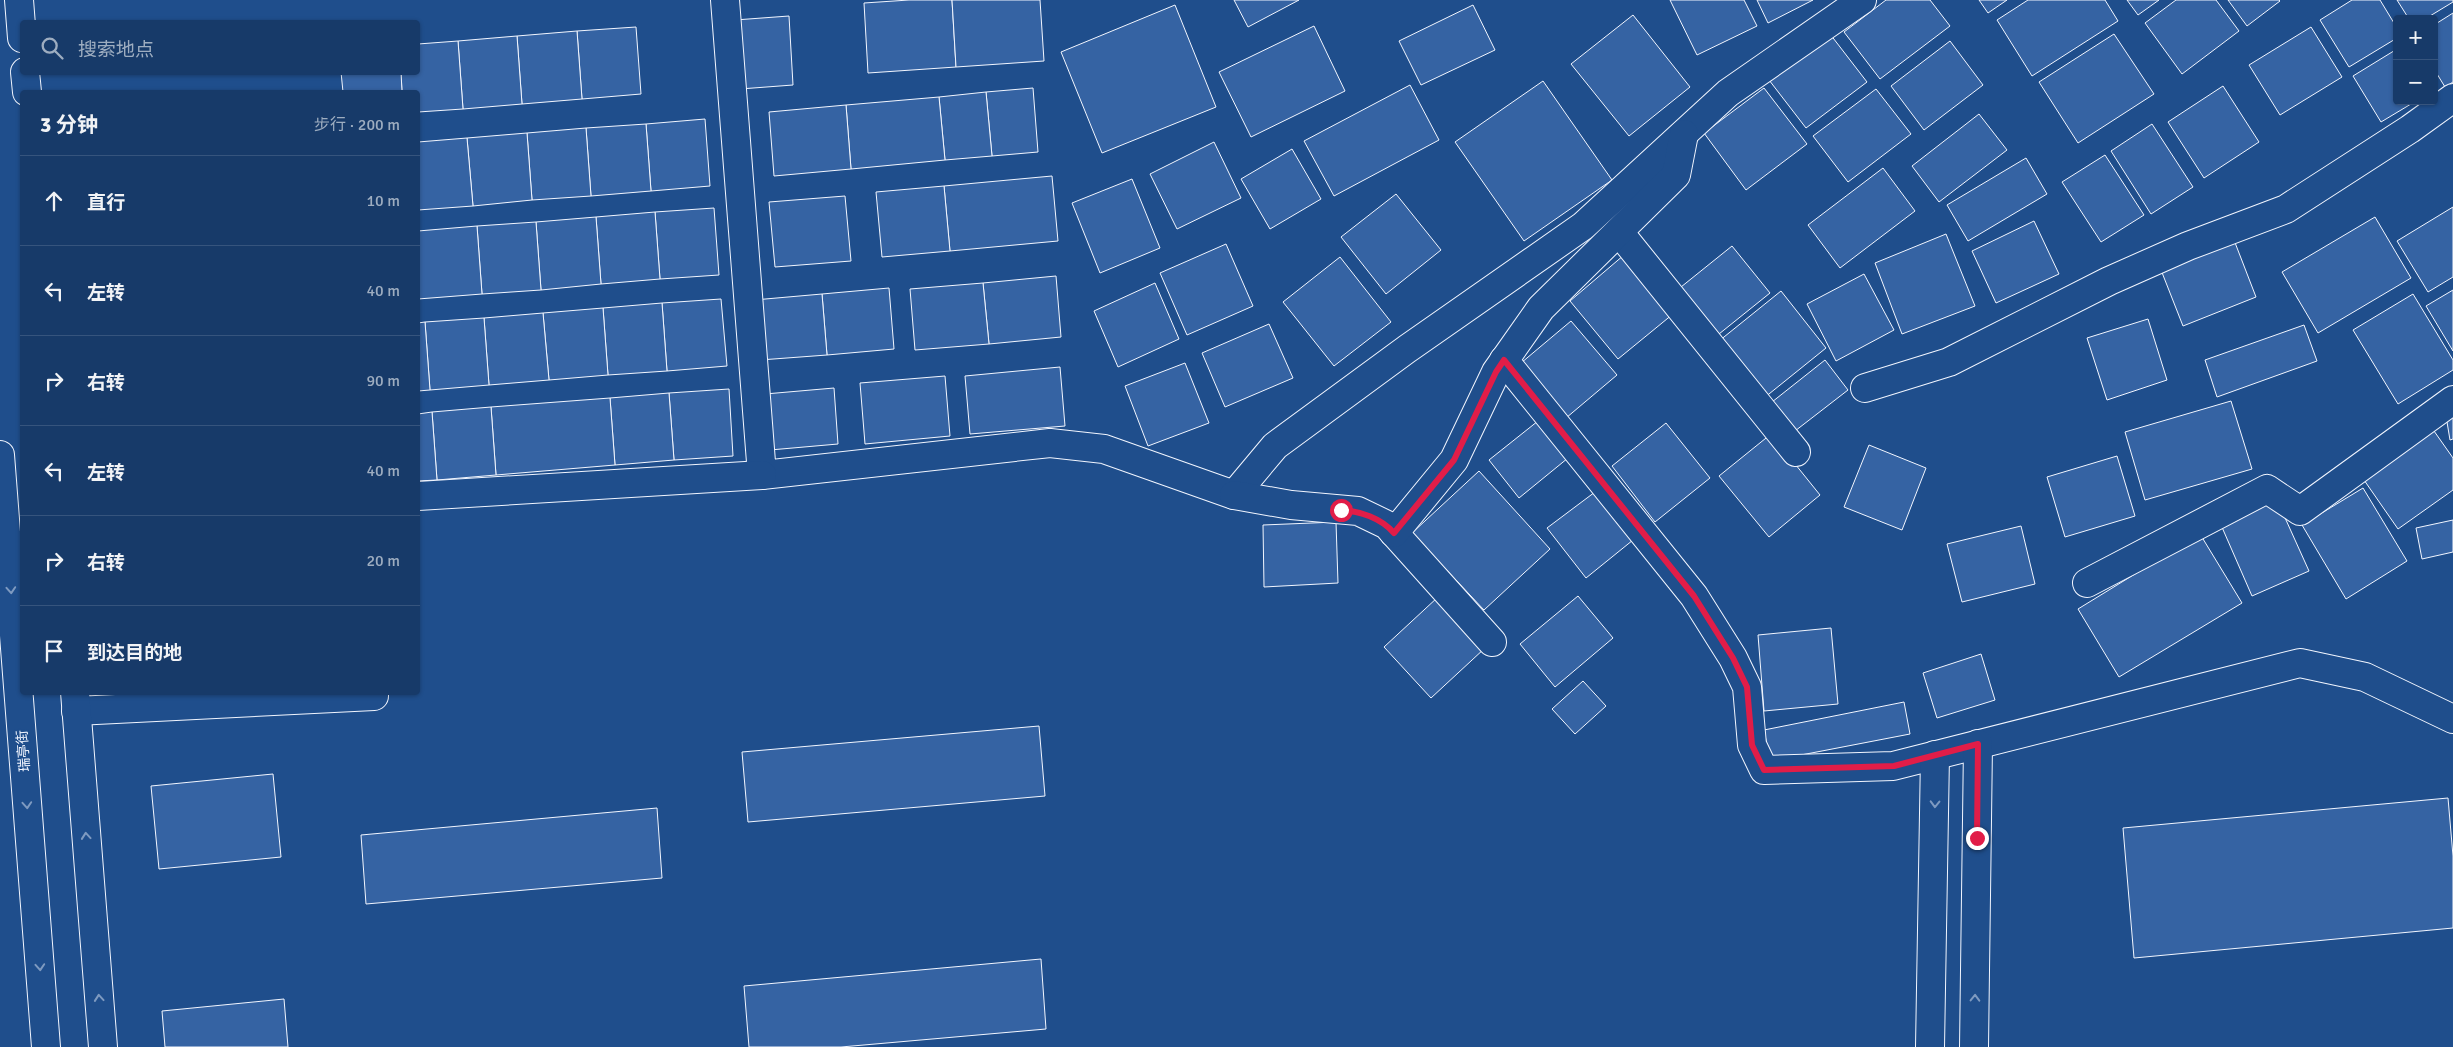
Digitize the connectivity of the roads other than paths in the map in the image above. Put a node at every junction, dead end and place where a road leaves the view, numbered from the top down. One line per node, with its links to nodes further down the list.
1 (19, 0): 4 (street)
2 (725, 0): 15 (street)
3 (1862, 0): 8 (street)
4 (21, 20)
5 (25, 75): 6 (street)
6 (27, 90)
7 (2453, 98): 11 (street)
8 (1684, 134): 9 (street); 16 (street)
9 (1619, 232): 10 (street); 13 (street)
10 (1504, 360): 18 (street); 25 (street)
11 (1866, 388)
12 (2453, 400): 19 (street)
13 (1796, 452)
14 (0, 454): 26 (street, 瑞亭街, one-way to 26)
15 (762, 475): 16 (street); 17 (street)
16 (1234, 495): 18 (street)
17 (420, 496)
18 (1394, 533): 20 (street)
19 (2087, 584)
20 (1492, 642)
21 (374, 695): 22 (street)
22 (75, 702): 27 (street, one-way to 22)
23 (2453, 719): 24 (street)
24 (1978, 744): 25 (street); 29 (street, one-way to 24)
25 (1936, 755): 28 (street, one-way to 28)
26 (46, 1047)
27 (103, 1047)
28 (1930, 1047)
29 (1974, 1047)

